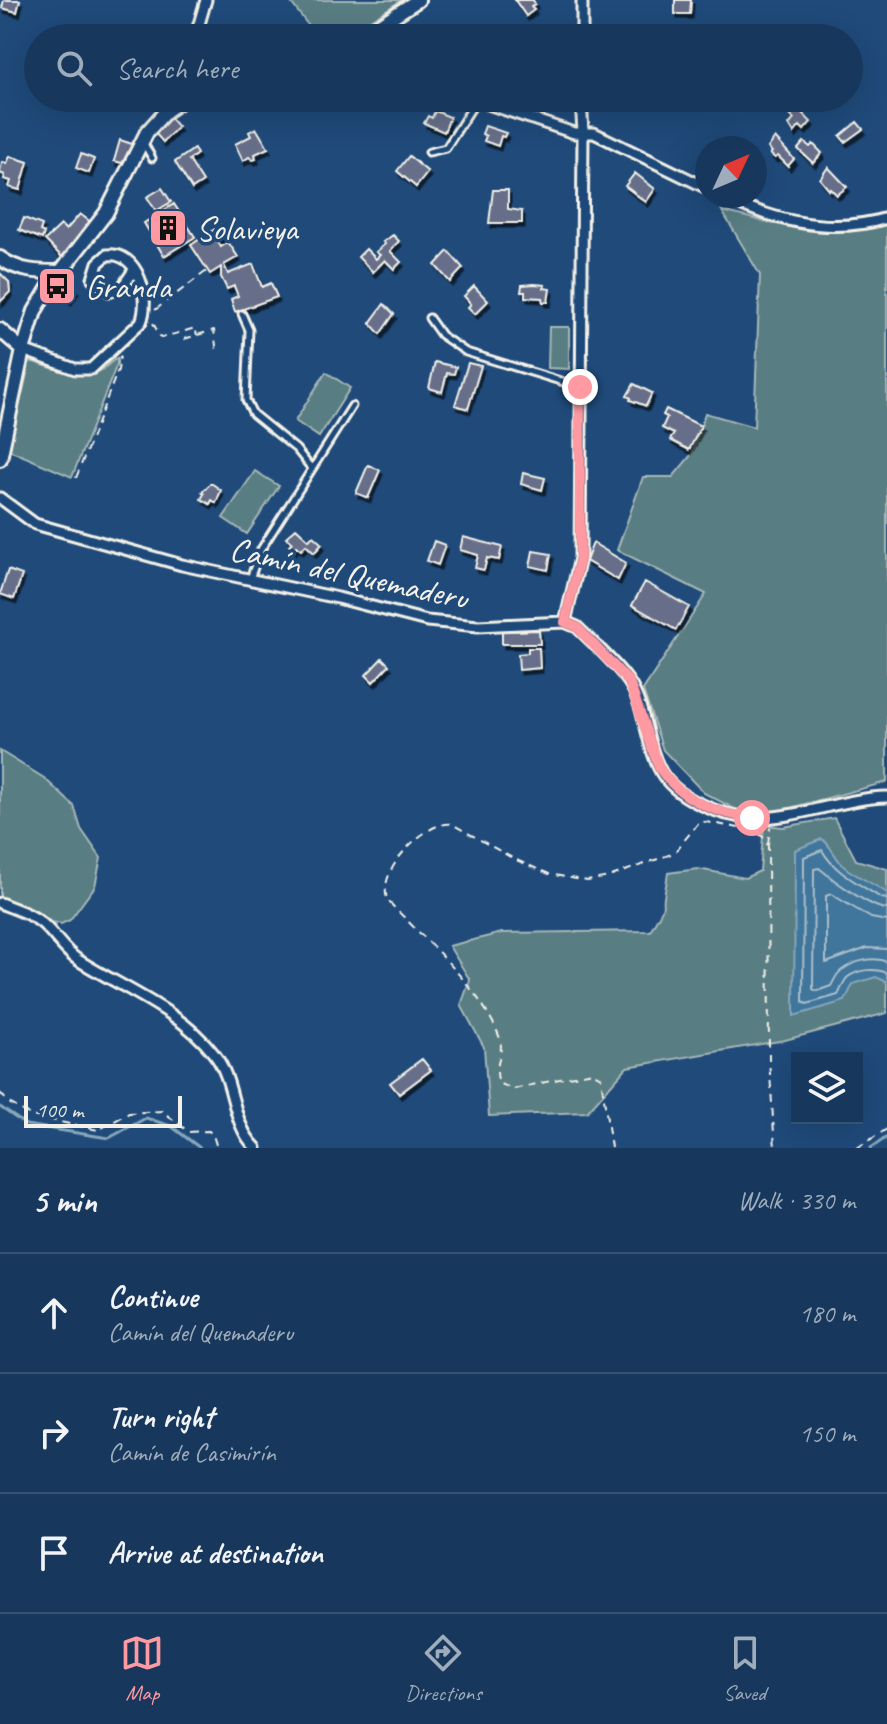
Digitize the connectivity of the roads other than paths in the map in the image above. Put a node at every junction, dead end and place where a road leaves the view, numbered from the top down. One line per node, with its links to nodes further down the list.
1 (206, 0): 4 (street)
2 (418, 0): 5 (street)
3 (582, 0): 6 (street)
4 (199, 24)
5 (381, 24)
6 (582, 24)
7 (168, 112): 12 (street)
8 (466, 112): 13 (lane)
9 (512, 112): 11 (street)
10 (582, 112): 11 (street)
11 (583, 133): 15 (street); 26 (street)
12 (142, 141): 14 (lane); 20 (street)
13 (429, 152)
14 (152, 158)
15 (695, 182)
16 (746, 208): 17 (street)
17 (887, 218)
18 (0, 258): 20 (street)
19 (134, 270): 19 (street); 25 (street)
20 (49, 278): 23 (street)
21 (242, 314): 29 (lane)
22 (429, 318): 26 (lane)
23 (29, 326): 24 (street); 25 (street)
24 (0, 328): 25 (street)
25 (23, 350): 28 (street)
26 (580, 387): 32 (street)
27 (352, 406): 29 (lane)
28 (0, 459)
29 (312, 469): 31 (lane)
30 (0, 498): 31 (street, Camín del Quemaderu)
31 (250, 579): 32 (street, Camín del Quemaderu)
32 (565, 622): 33 (street)
33 (887, 797)
34 (0, 903): 35 (street)
35 (256, 1148)

